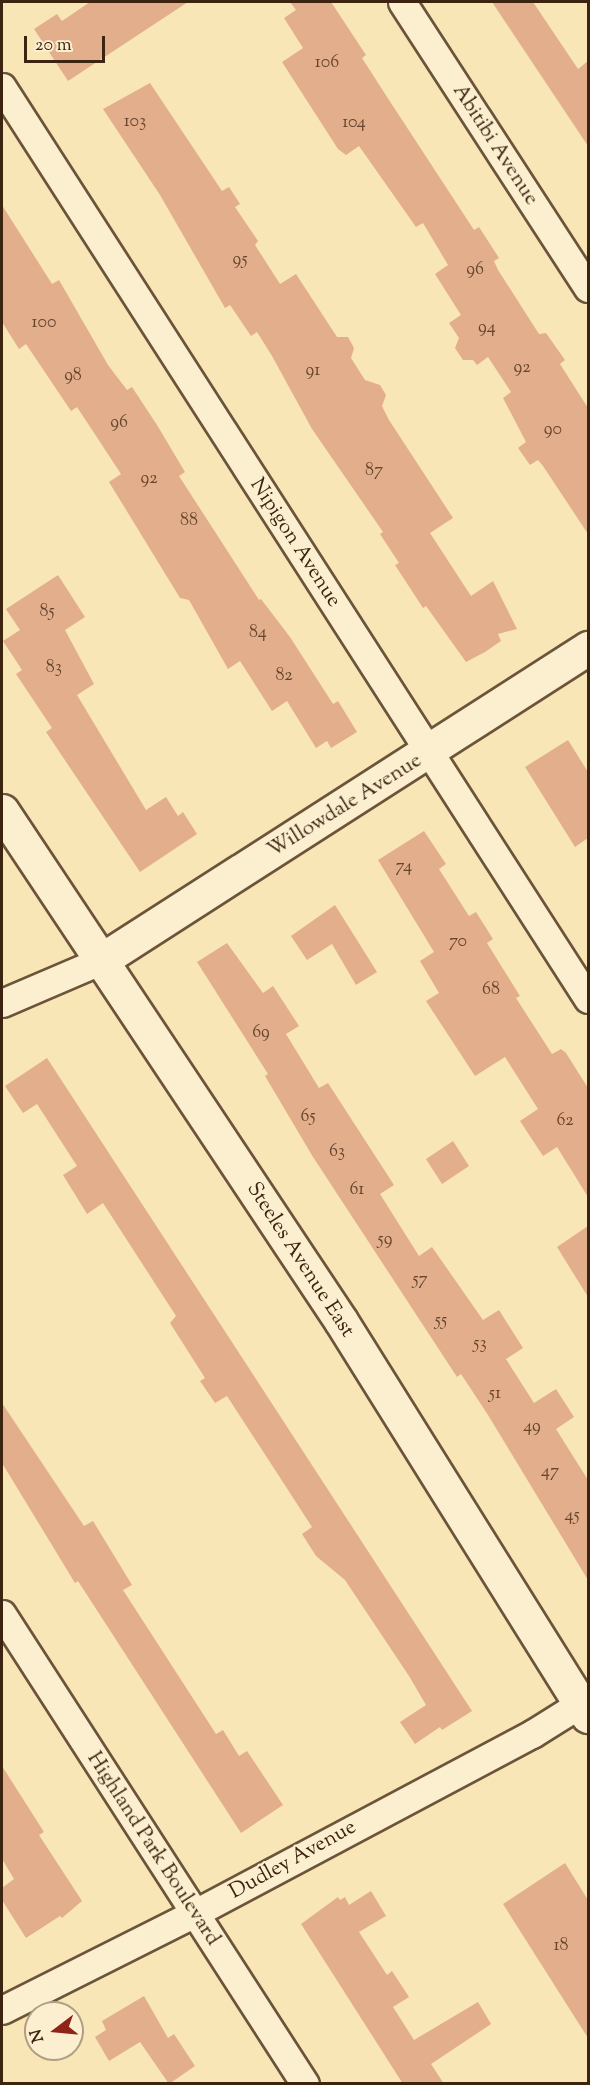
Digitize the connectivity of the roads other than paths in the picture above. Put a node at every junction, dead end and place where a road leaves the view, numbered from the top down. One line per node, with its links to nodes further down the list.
1 (402, 2): 3 (street, Abitibi Avenue)
2 (2, 87): 5 (street, Nipigon Avenue)
3 (588, 288)
4 (588, 648): 5 (main road, Willowdale Avenue)
5 (430, 753): 7 (main road, Willowdale Avenue); 8 (street, Nipigon Avenue)
6 (2, 811): 7 (main road, Steeles Avenue East)
7 (100, 961): 9 (street); 11 (main road, Steeles Avenue East)
8 (588, 999)
9 (2, 1003)
10 (2, 1614): 12 (street, Highland Park Boulevard)
11 (586, 1706): 12 (street, Dudley Avenue)
12 (195, 1913): 13 (street, Dudley Avenue); 14 (street, Highland Park Boulevard)
13 (2, 2010)
14 (305, 2084)

